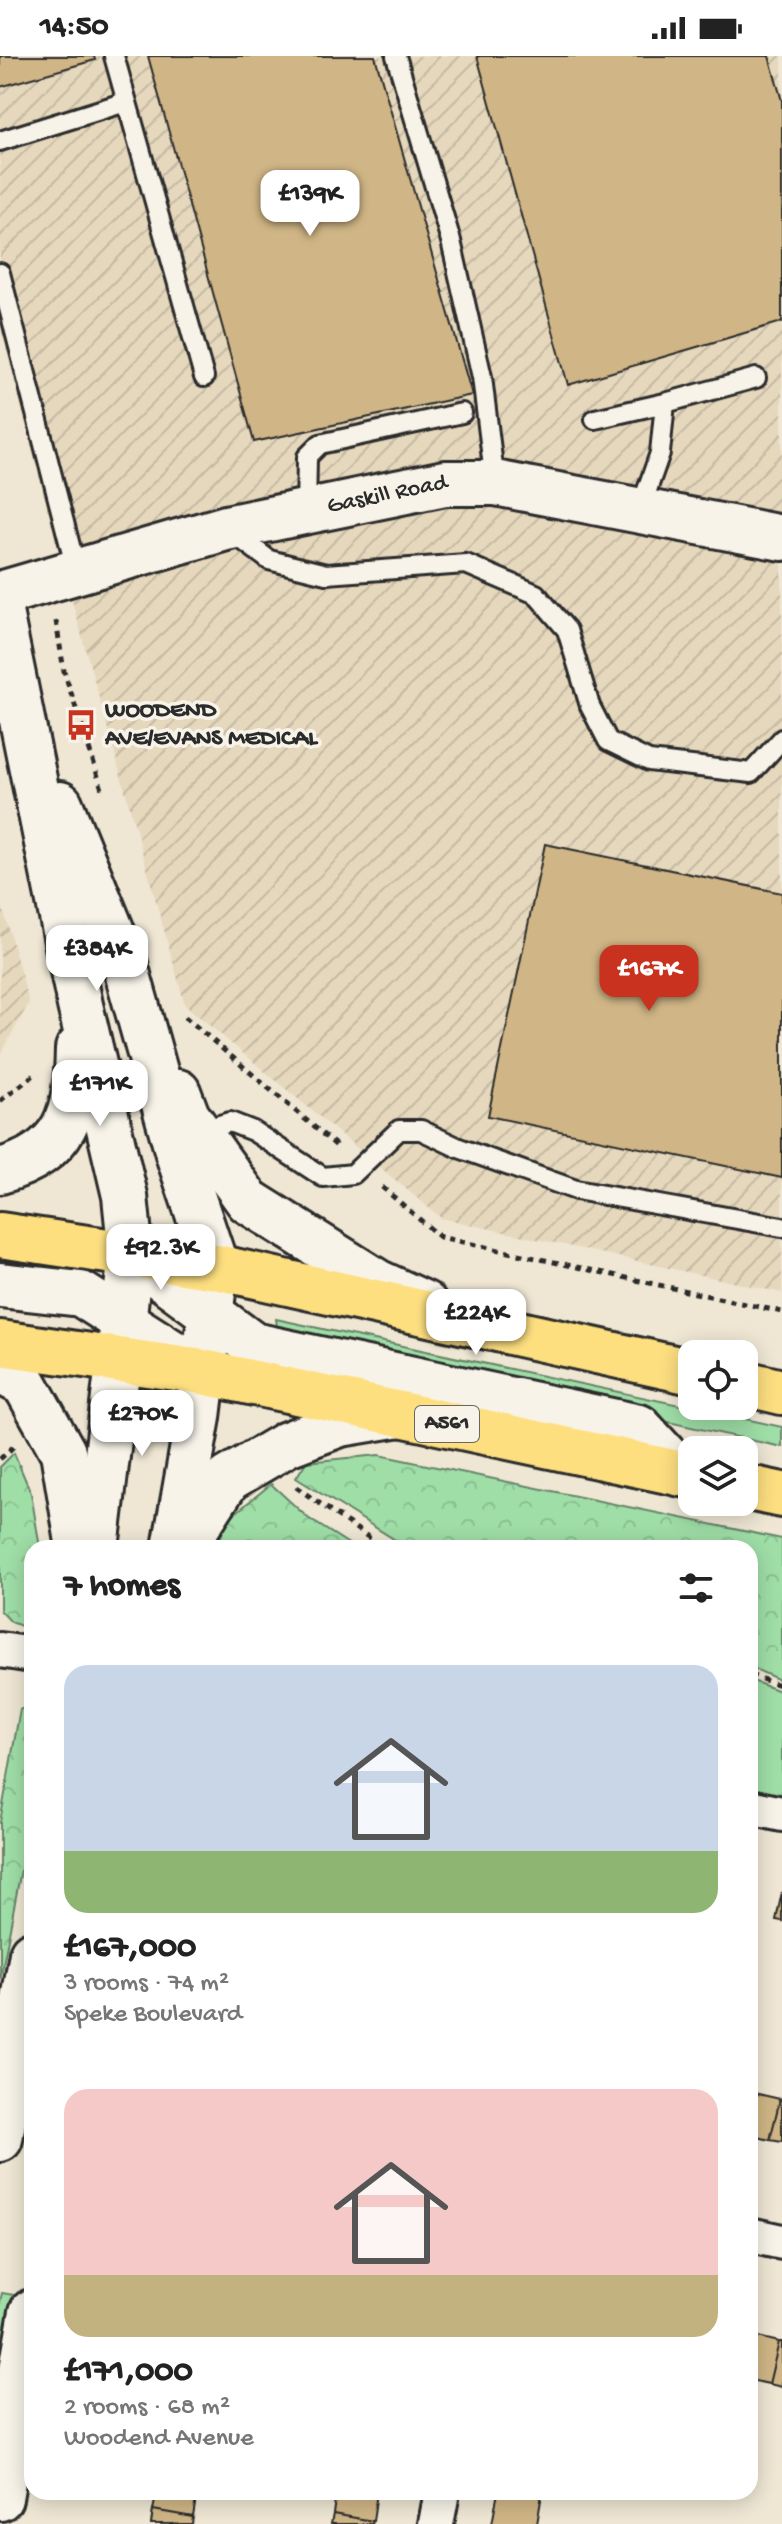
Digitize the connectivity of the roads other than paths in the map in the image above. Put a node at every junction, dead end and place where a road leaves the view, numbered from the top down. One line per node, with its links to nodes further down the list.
1 (114, 56): 3 (lane)
2 (396, 56): 11 (lane)
3 (126, 102): 4 (lane); 6 (lane)
4 (0, 141)
5 (0, 273): 16 (lane)
6 (204, 377)
7 (756, 378): 8 (lane)
8 (665, 403): 10 (lane); 12 (lane)
9 (462, 413): 13 (lane)
10 (595, 419)
11 (495, 483): 12 (street, Gaskill Road); 13 (street, Gaskill Road)
12 (640, 510): 15 (street, Gaskill Road)
13 (306, 512): 14 (street, Gaskill Road)
14 (226, 528): 16 (street, Gaskill Road); 20 (lane)
15 (782, 538)
16 (63, 577): 17 (street, Gaskill Road)
17 (0, 594)
18 (0, 612): 19 (street)
19 (20, 703): 21 (street); 22 (street)
20 (782, 739)
21 (124, 961): 23 (street); 28 (street)
22 (80, 1005): 24 (street); 27 (street)
23 (199, 1131): 25 (lane); 31 (street)
24 (0, 1171)
25 (782, 1227)
26 (0, 1235): 27 (highway, A561)
27 (131, 1255): 28 (highway, A561); 30 (street, A561); 32 (street)
28 (216, 1267): 30 (street); 31 (highway, A561)
29 (0, 1285): 32 (street, A561)
30 (211, 1313): 36 (street); 40 (street, A561)
31 (459, 1320): 34 (highway, A561)
32 (120, 1341): 33 (highway, A561); 36 (highway, A561); 45 (street)
33 (0, 1343)
34 (678, 1369)
35 (0, 1371): 44 (street)
36 (203, 1372): 39 (highway, A561); 46 (street)
37 (758, 1386): 38 (highway)
38 (782, 1392)
39 (403, 1414): 41 (highway, A561); 47 (street)
40 (678, 1466)
41 (678, 1473)
42 (758, 1490): 43 (highway)
43 (782, 1495)
44 (78, 1540)
45 (97, 1540)
46 (176, 1540)
47 (189, 1540)
48 (0, 1650): 49 (street)
49 (24, 1654)
50 (758, 1809): 51 (street)
51 (782, 1814)
52 (24, 2009): 53 (street)
53 (15, 2070): 54 (street)
54 (0, 2139)
55 (758, 2237): 56 (street)
56 (782, 2242)
57 (24, 2358): 58 (street)
58 (0, 2498)
59 (440, 2500): 60 (street)
60 (436, 2524)

